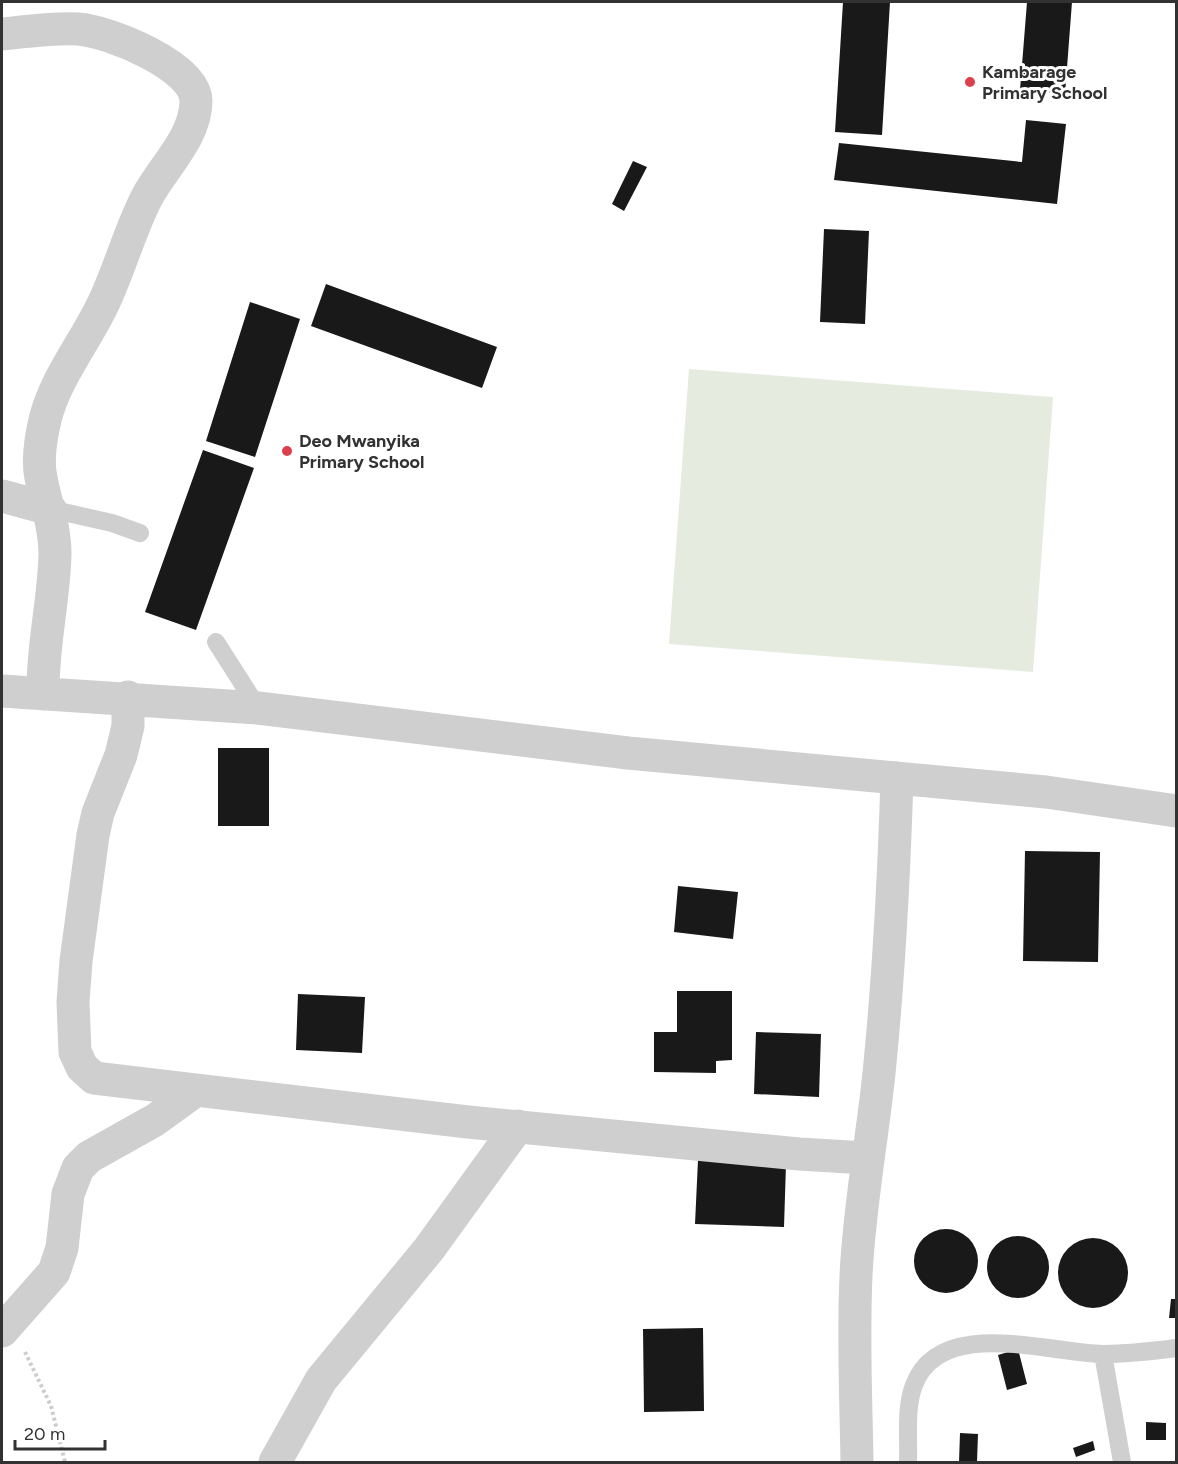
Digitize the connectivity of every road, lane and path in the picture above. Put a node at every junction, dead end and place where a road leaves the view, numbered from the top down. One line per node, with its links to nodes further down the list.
1 (2, 34): 3 (street)
2 (2, 496): 3 (street)
3 (50, 509): 4 (lane); 7 (street)
4 (140, 533)
5 (216, 642): 9 (lane)
6 (2, 691): 7 (street)
7 (43, 694): 8 (street)
8 (128, 697): 9 (street); 12 (street)
9 (258, 708): 10 (street)
10 (897, 778): 11 (street); 14 (street)
11 (1176, 811)
12 (195, 1091): 13 (street); 15 (street)
13 (518, 1125): 14 (street); 18 (street)
14 (866, 1158): 20 (street)
15 (11, 1338): 19 (path)
16 (1176, 1348): 17 (lane)
17 (1103, 1354): 21 (lane); 22 (lane)
18 (287, 1454)
19 (65, 1462)
20 (856, 1462)
21 (908, 1462)
22 (1122, 1462)

